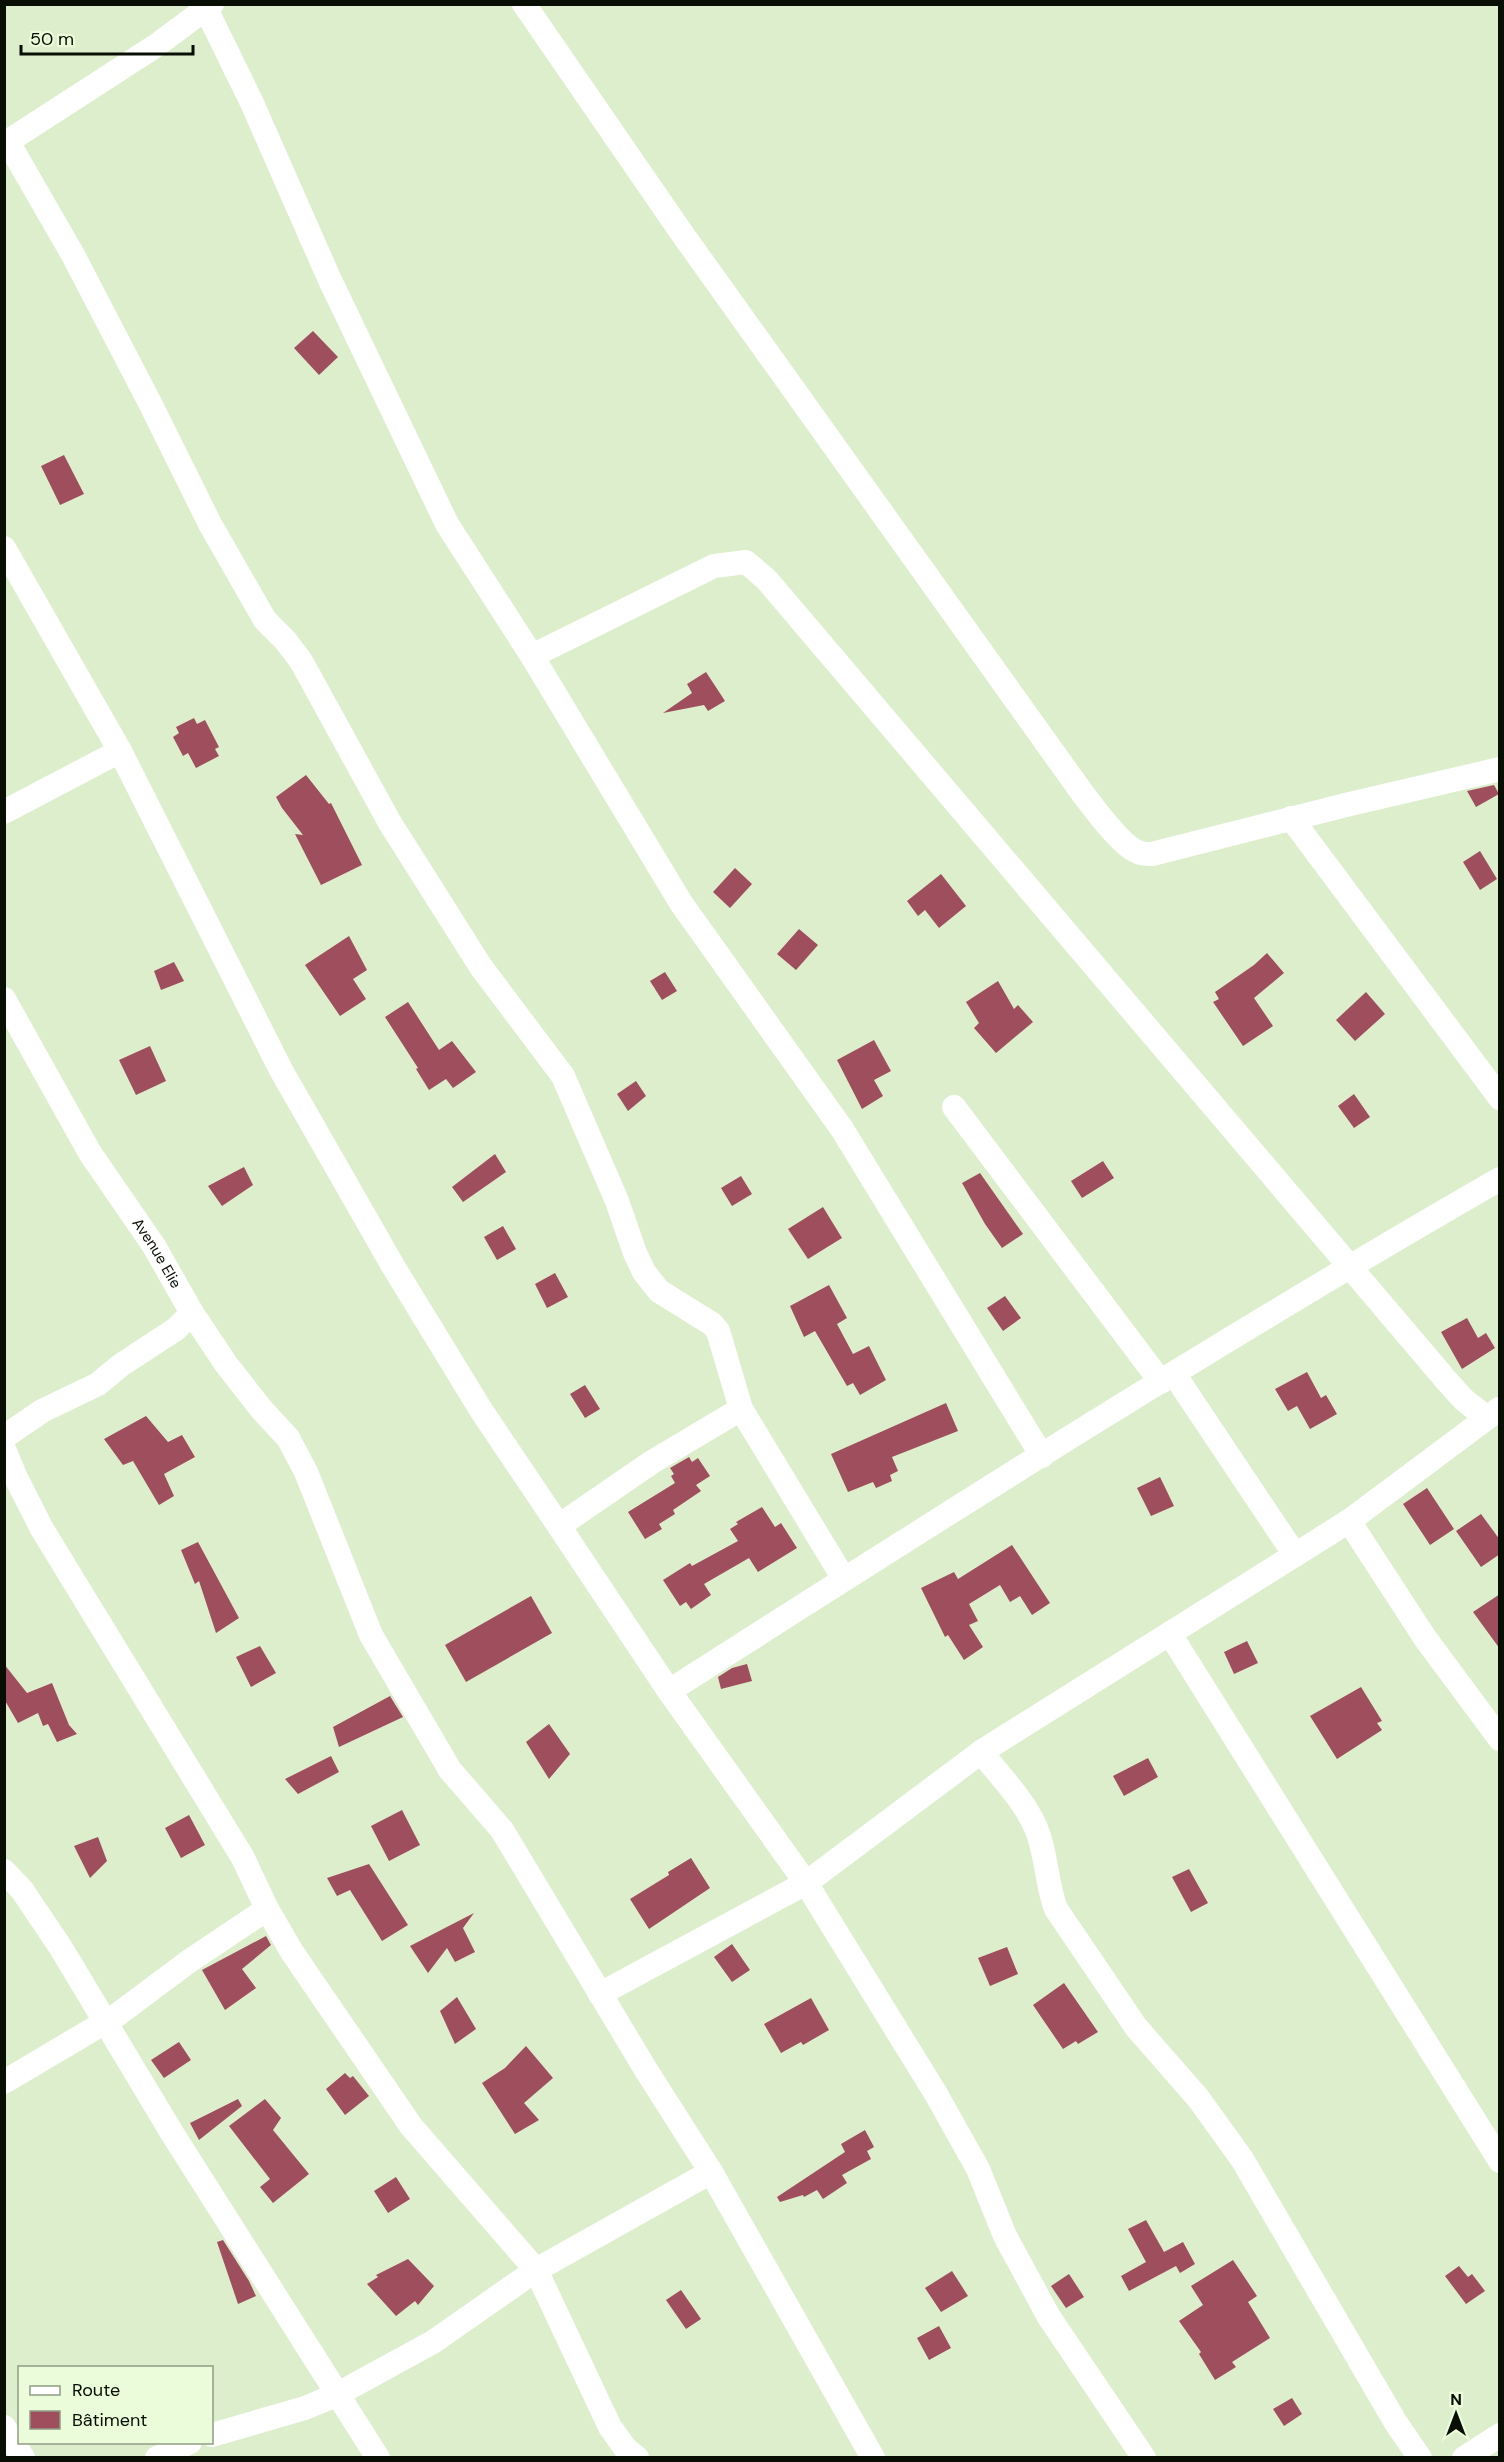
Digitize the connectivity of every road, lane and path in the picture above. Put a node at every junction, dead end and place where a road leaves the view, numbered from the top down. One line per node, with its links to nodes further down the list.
1 (524, 4): 9 (street)
2 (209, 7): 3 (street); 5 (street)
3 (6, 143): 17 (street)
4 (4, 548): 6 (street)
5 (532, 656): 14 (street); 21 (street)
6 (120, 752): 8 (street); 23 (street)
7 (1500, 769): 9 (street)
8 (4, 812)
9 (1291, 818): 11 (street)
10 (4, 999): 15 (street, Avenue Elie)
11 (1500, 1098)
12 (954, 1107): 16 (street)
13 (1500, 1179): 14 (street)
14 (1349, 1265): 16 (street); 18 (street)
15 (192, 1314): 19 (street); 33 (street, Avenue Elie)
16 (1168, 1378): 21 (street); 24 (street)
17 (741, 1409): 23 (street); 25 (street)
18 (1493, 1413): 22 (street)
19 (4, 1437)
20 (4, 1449): 32 (street)
21 (1042, 1455): 25 (street)
22 (1349, 1521): 24 (street); 28 (street)
23 (559, 1526): 27 (street)
24 (1295, 1555): 26 (street)
25 (844, 1579): 27 (street)
26 (1170, 1635): 29 (street); 36 (street)
27 (669, 1691): 31 (street)
28 (1500, 1738)
29 (981, 1752): 31 (street); 50 (street)
30 (4, 1872): 34 (street)
31 (806, 1883): 33 (street); 49 (street)
32 (267, 1909): 34 (street); 38 (street)
33 (600, 1994): 37 (street, Avenue Elie)
34 (105, 2021): 35 (street); 39 (street)
35 (4, 2082)
36 (1500, 2161)
37 (711, 2172): 38 (street); 48 (street, Avenue Elie)
38 (537, 2270): 39 (street); 47 (street)
39 (336, 2394): 41 (street); 46 (street)
40 (4, 2427): 44 (street)
41 (213, 2435)
42 (1500, 2435): 51 (street)
43 (186, 2444): 45 (street)
44 (23, 2457)
45 (157, 2457)
46 (378, 2457)
47 (637, 2457)
48 (873, 2457)
49 (1144, 2457)
50 (1420, 2457)
51 (1464, 2457)

